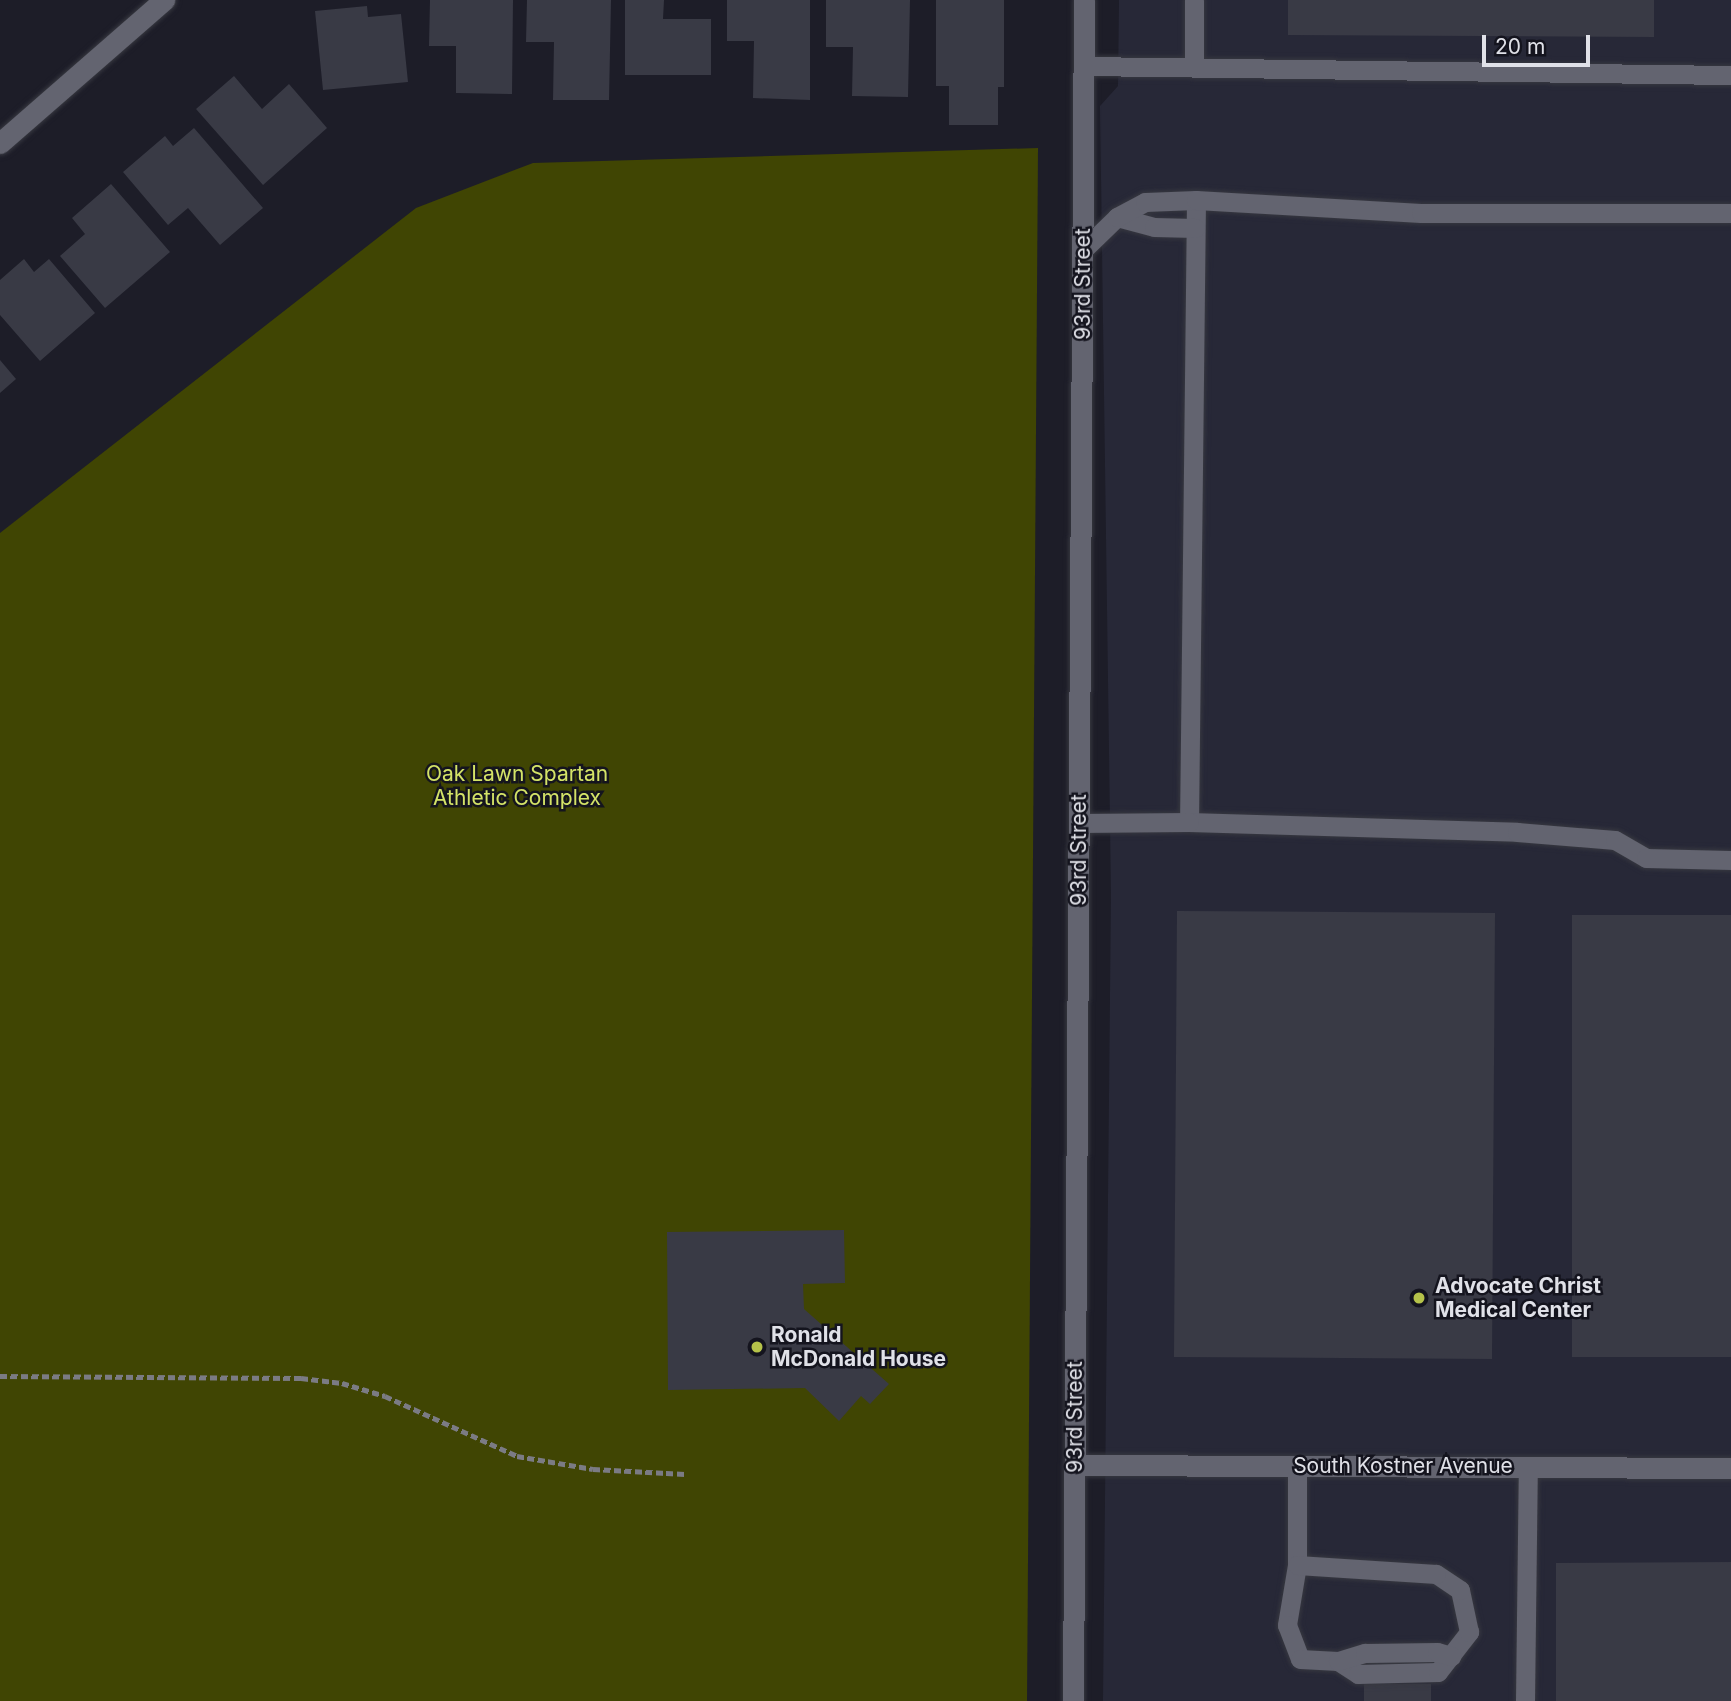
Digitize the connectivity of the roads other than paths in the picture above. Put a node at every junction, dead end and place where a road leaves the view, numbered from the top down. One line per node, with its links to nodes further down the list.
1 (164, 0): 7 (street)
2 (1084, 0): 4 (street, 93rd Street)
3 (1194, 0): 5 (lane)
4 (1084, 65): 5 (lane); 12 (street, 93rd Street)
5 (1194, 67): 6 (lane)
6 (1731, 75)
7 (0, 143)
8 (1196, 200): 9 (lane); 10 (lane); 11 (lane)
9 (1731, 213)
10 (1117, 217): 11 (lane); 12 (lane)
11 (1195, 228): 13 (lane)
12 (1083, 250): 14 (street, 93rd Street)
13 (1189, 822): 14 (lane); 15 (lane)
14 (1079, 823): 16 (street, 93rd Street)
15 (1731, 860)
16 (1074, 1465): 17 (street, South Kostner Avenue); 21 (street, 93rd Street)
17 (1297, 1466): 18 (street, South Kostner Avenue); 20 (lane)
18 (1528, 1467): 19 (street, South Kostner Avenue); 22 (lane)
19 (1731, 1468)
20 (1297, 1565): 20 (lane)
21 (1073, 1701)
22 (1525, 1701)

